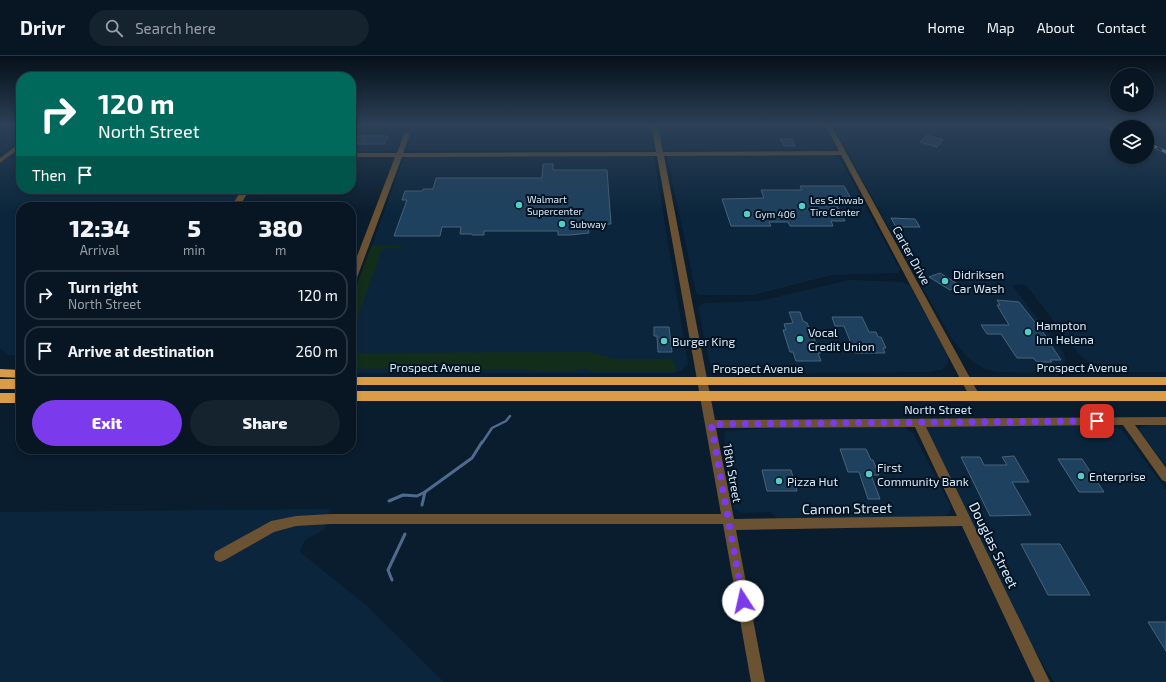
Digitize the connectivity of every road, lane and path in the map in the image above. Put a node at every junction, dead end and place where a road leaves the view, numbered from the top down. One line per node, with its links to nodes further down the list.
1 (502, 154): 5 (street)
2 (660, 154): 14 (street, 18th Street)
3 (843, 154): 12 (street, Carter Drive)
4 (356, 155): 5 (street)
5 (399, 155): 8 (street)
6 (16, 157): 7 (street)
7 (2, 158)
8 (356, 270)
9 (0, 373): 10 (highway)
10 (16, 374)
11 (356, 381): 14 (highway, Prospect Avenue)
12 (967, 381): 13 (highway, Prospect Avenue); 14 (highway, Prospect Avenue); 19 (street, Carter Drive)
13 (1166, 381)
14 (703, 382): 18 (street, 18th Street)
15 (0, 384): 16 (highway)
16 (16, 384)
17 (356, 396): 18 (highway)
18 (705, 396): 19 (highway); 26 (street, 18th Street)
19 (975, 396): 20 (highway)
20 (1166, 396)
21 (0, 398): 22 (highway)
22 (16, 398)
23 (1126, 421): 24 (street, North Street); 25 (street, North Street); 27 (street)
24 (1166, 421)
25 (918, 422): 26 (street, North Street); 28 (street, Douglas Street)
26 (711, 424): 29 (street, 18th Street)
27 (1166, 477)
28 (966, 521): 29 (street, Cannon Street); 32 (street, Douglas Street)
29 (729, 522): 30 (street, Cannon Street); 31 (street, 18th Street)
30 (220, 556)
31 (758, 682)
32 (1043, 682)

